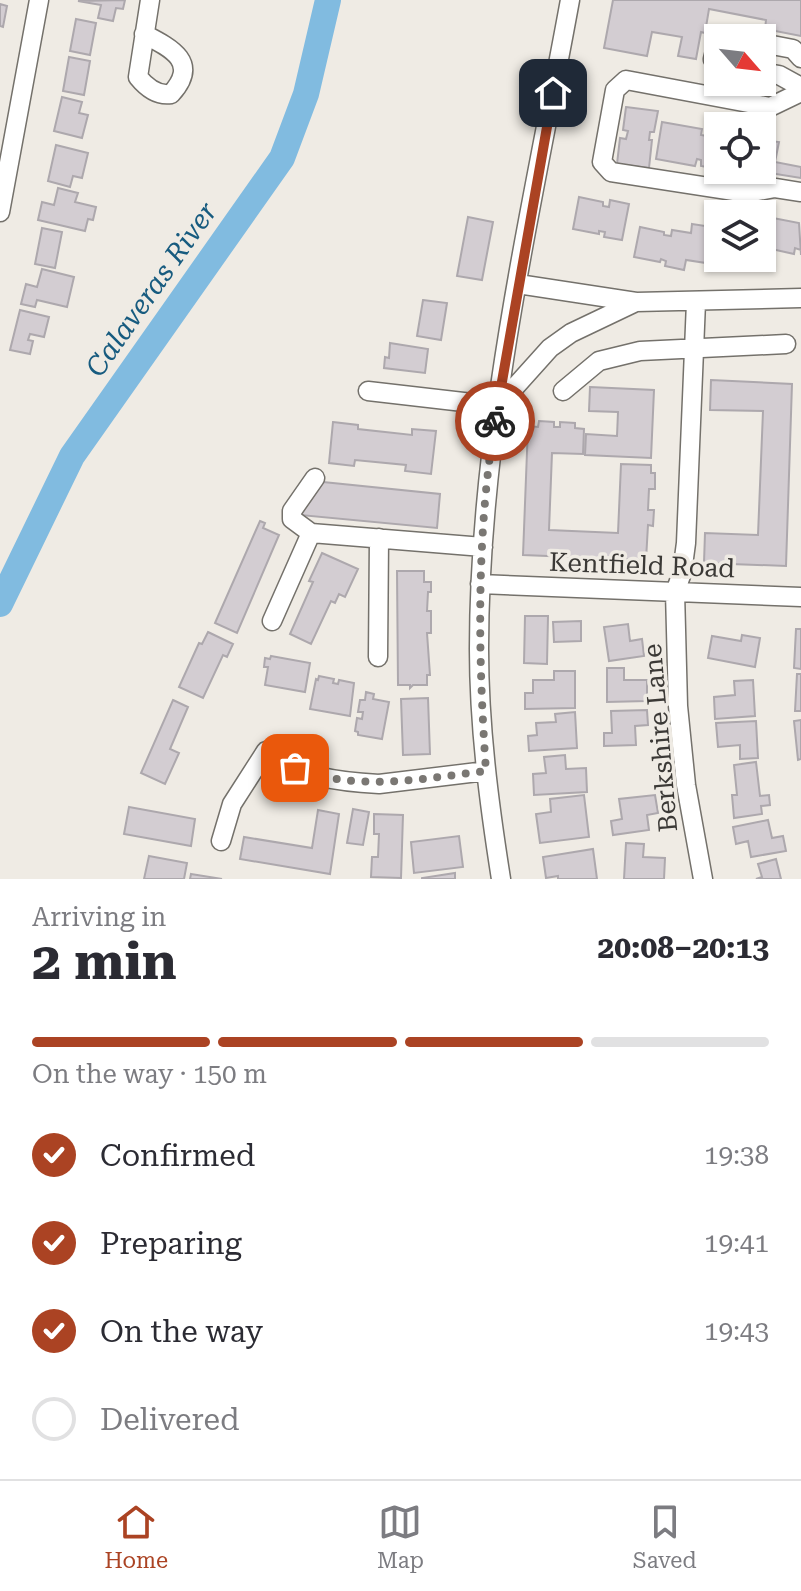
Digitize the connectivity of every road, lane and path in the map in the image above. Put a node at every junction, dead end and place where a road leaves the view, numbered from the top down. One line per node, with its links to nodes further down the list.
1 (39, 0): 10 (street)
2 (150, 0): 4 (street)
3 (570, 0): 11 (street)
4 (144, 34)
5 (776, 46): 6 (street)
6 (801, 58)
7 (776, 74): 8 (street)
8 (801, 90): 9 (street)
9 (801, 192)
10 (0, 212)
11 (518, 284): 13 (street); 19 (street)
12 (801, 298): 14 (street)
13 (636, 302): 14 (street); 19 (street)
14 (696, 302): 16 (street, Berkshire Lane)
15 (786, 344): 16 (street)
16 (694, 347): 18 (street); 25 (street, Berkshire Lane)
17 (368, 391): 19 (street)
18 (563, 391)
19 (498, 406): 23 (street)
20 (315, 478): 21 (street)
21 (311, 533): 22 (street); 27 (street)
22 (379, 538): 23 (street); 28 (street)
23 (483, 547): 24 (street)
24 (480, 584): 25 (street, Kentfield Road); 29 (street)
25 (675, 592): 26 (street, Kentfield Road); 32 (street, Berkshire Lane)
26 (801, 597)
27 (272, 621)
28 (378, 657)
29 (486, 771): 30 (street); 31 (street)
30 (221, 841)
31 (501, 879)
32 (703, 879)

